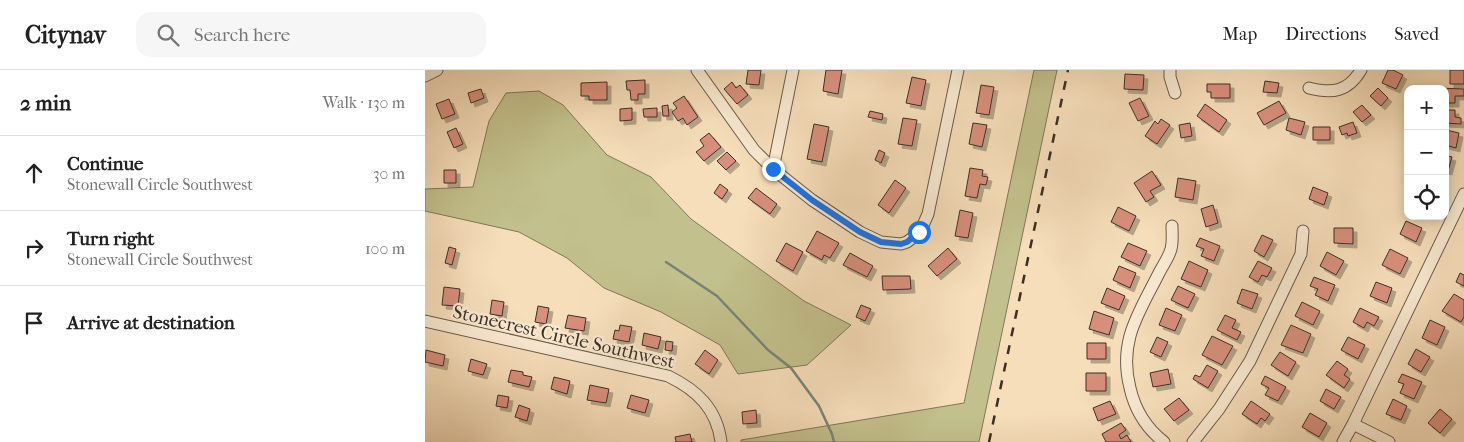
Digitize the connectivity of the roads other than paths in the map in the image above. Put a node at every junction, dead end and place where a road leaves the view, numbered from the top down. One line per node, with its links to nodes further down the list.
1 (437, 70): 7 (street)
2 (697, 70): 10 (street)
3 (793, 70): 10 (street)
4 (958, 70): 10 (street)
5 (1170, 70): 9 (street)
6 (1361, 70): 8 (street)
7 (425, 76)
8 (1309, 88)
9 (1175, 93)
10 (773, 169)
11 (1464, 194): 15 (street)
12 (1172, 226): 17 (street)
13 (1303, 231): 18 (street)
14 (425, 321): 16 (street, Stonecrest Circle Southwest)
15 (1353, 424): 19 (street); 20 (street)
16 (721, 442)
17 (1164, 442)
18 (1193, 442)
19 (1343, 442)
20 (1389, 442)

